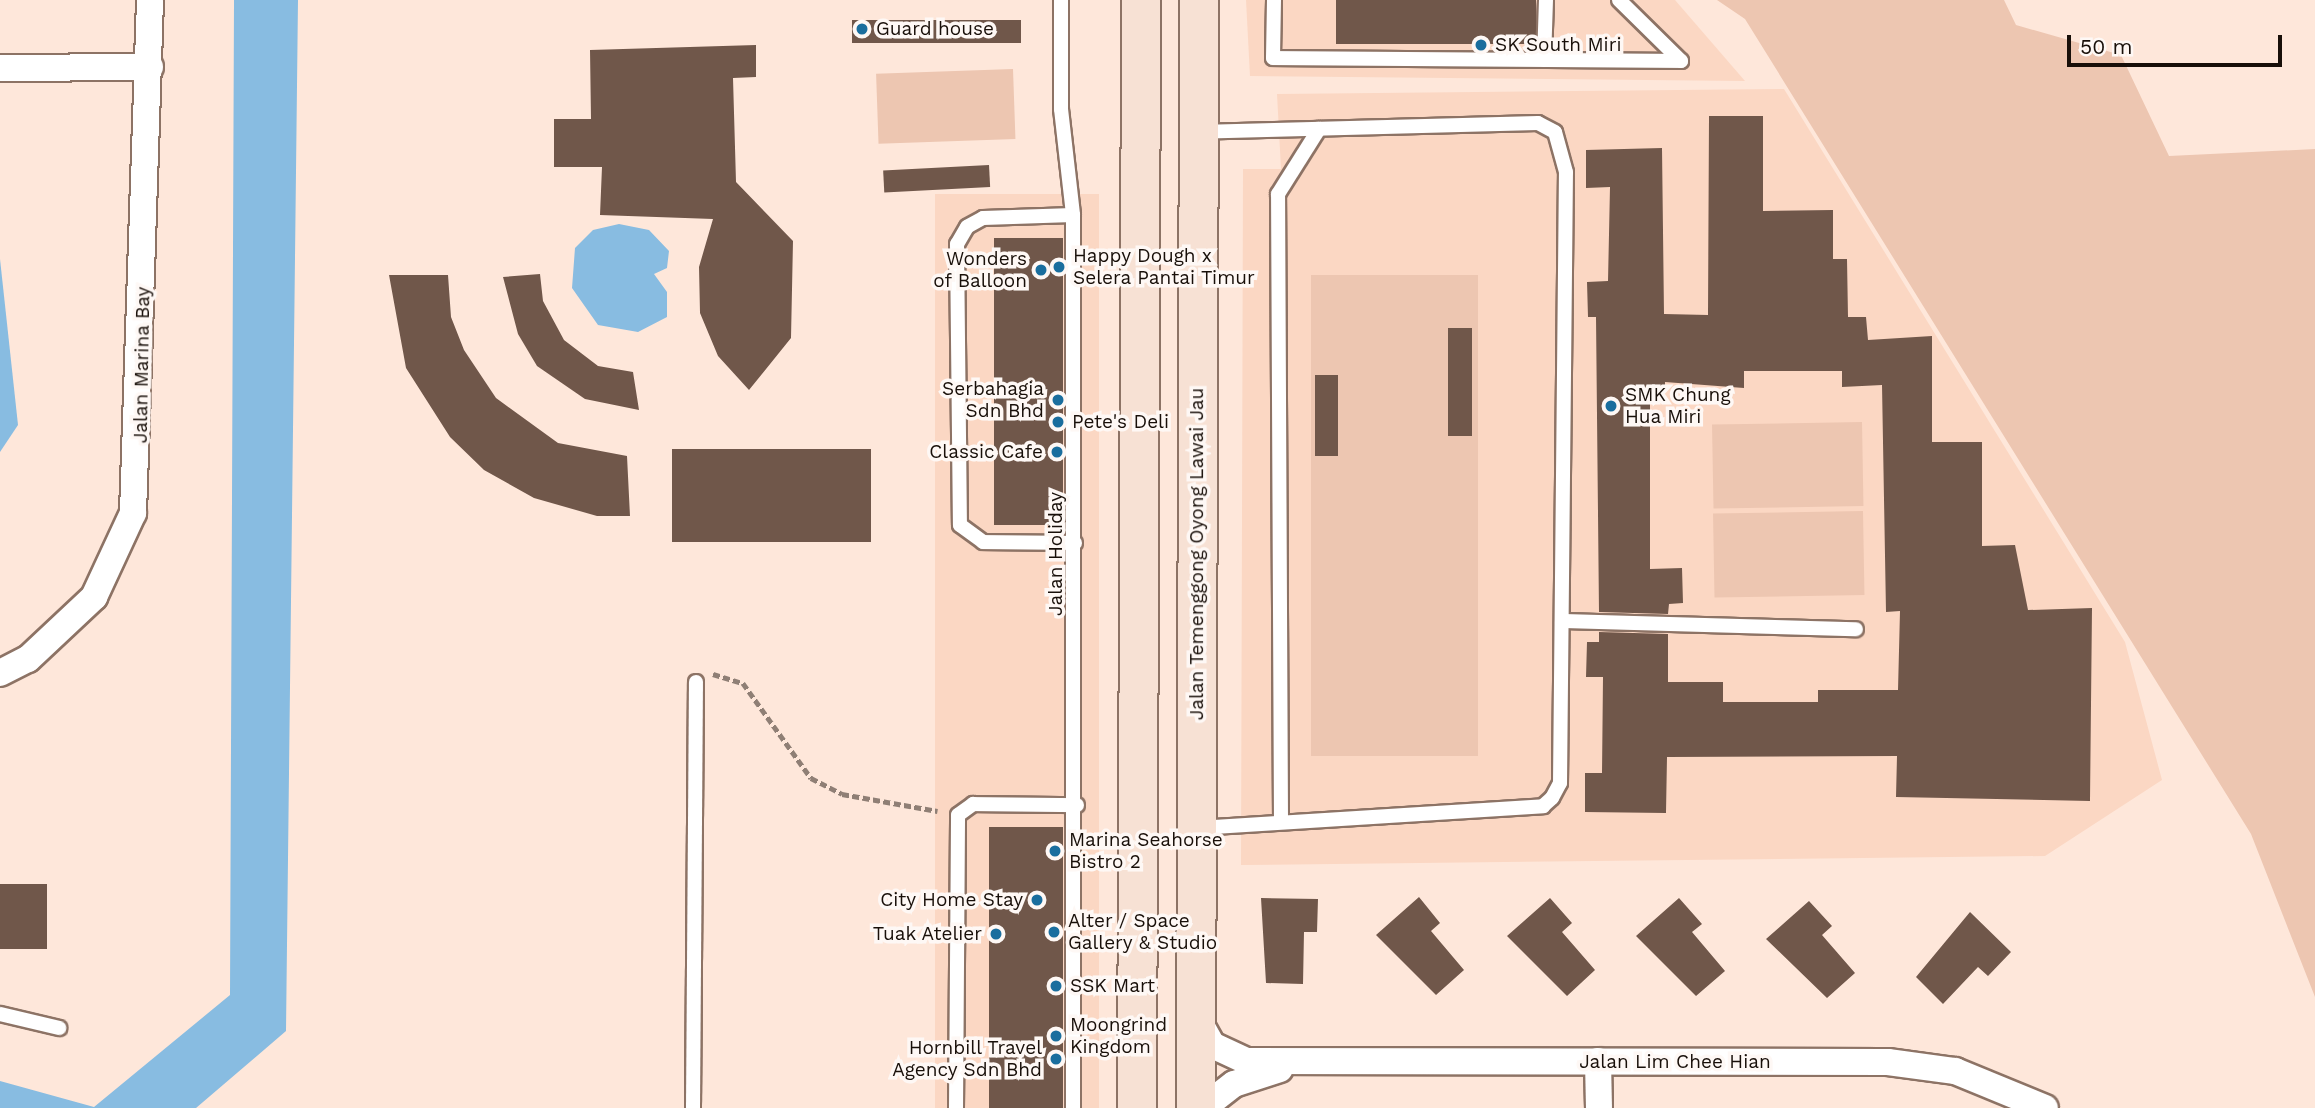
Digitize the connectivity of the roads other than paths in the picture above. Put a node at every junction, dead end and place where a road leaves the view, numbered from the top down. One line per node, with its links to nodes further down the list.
1 (150, 0): 9 (street, Jalan Marina Bay)
2 (1060, 0): 13 (lane, Jalan Holiday)
3 (1141, 0): 30 (main road)
4 (1199, 0): 12 (main road, Jalan Temenggong Oyong Lawai Jau)
5 (1274, 0): 8 (lane)
6 (1546, 0): 8 (lane)
7 (1619, 0): 8 (lane)
8 (1544, 60)
9 (150, 67): 10 (street); 17 (street, Jalan Marina Bay)
10 (0, 68)
11 (1319, 129): 12 (lane); 15 (lane); 20 (lane)
12 (1197, 132): 21 (main road, Jalan Temenggong Oyong Lawai Jau)
13 (1073, 215): 14 (lane, Jalan Holiday); 14 (lane)
14 (1075, 543): 19 (lane, Jalan Holiday)
15 (1562, 621): 16 (lane); 20 (lane)
16 (1856, 629)
17 (0, 673)
18 (696, 681): 27 (lane)
19 (1077, 805): 28 (lane); 29 (lane, Jalan Holiday)
20 (1280, 821): 21 (lane)
21 (1197, 828): 23 (main road, Jalan Temenggong Oyong Lawai Jau)
22 (0, 1014): 24 (lane)
23 (1195, 1015): 26 (street, Jalan Lim Chee Hian); 31 (main road, Jalan Temenggong Oyong Lawai Jau)
24 (59, 1028)
25 (1598, 1061): 26 (street, Jalan Lim Chee Hian); 33 (street); 34 (street, Jalan Lim Chee Hian)
26 (1296, 1065): 32 (street, Jalan Lim Chee Hian)
27 (693, 1108)
28 (956, 1108)
29 (1073, 1108)
30 (1137, 1108)
31 (1196, 1108)
32 (1203, 1108)
33 (1599, 1108)
34 (2045, 1108)

